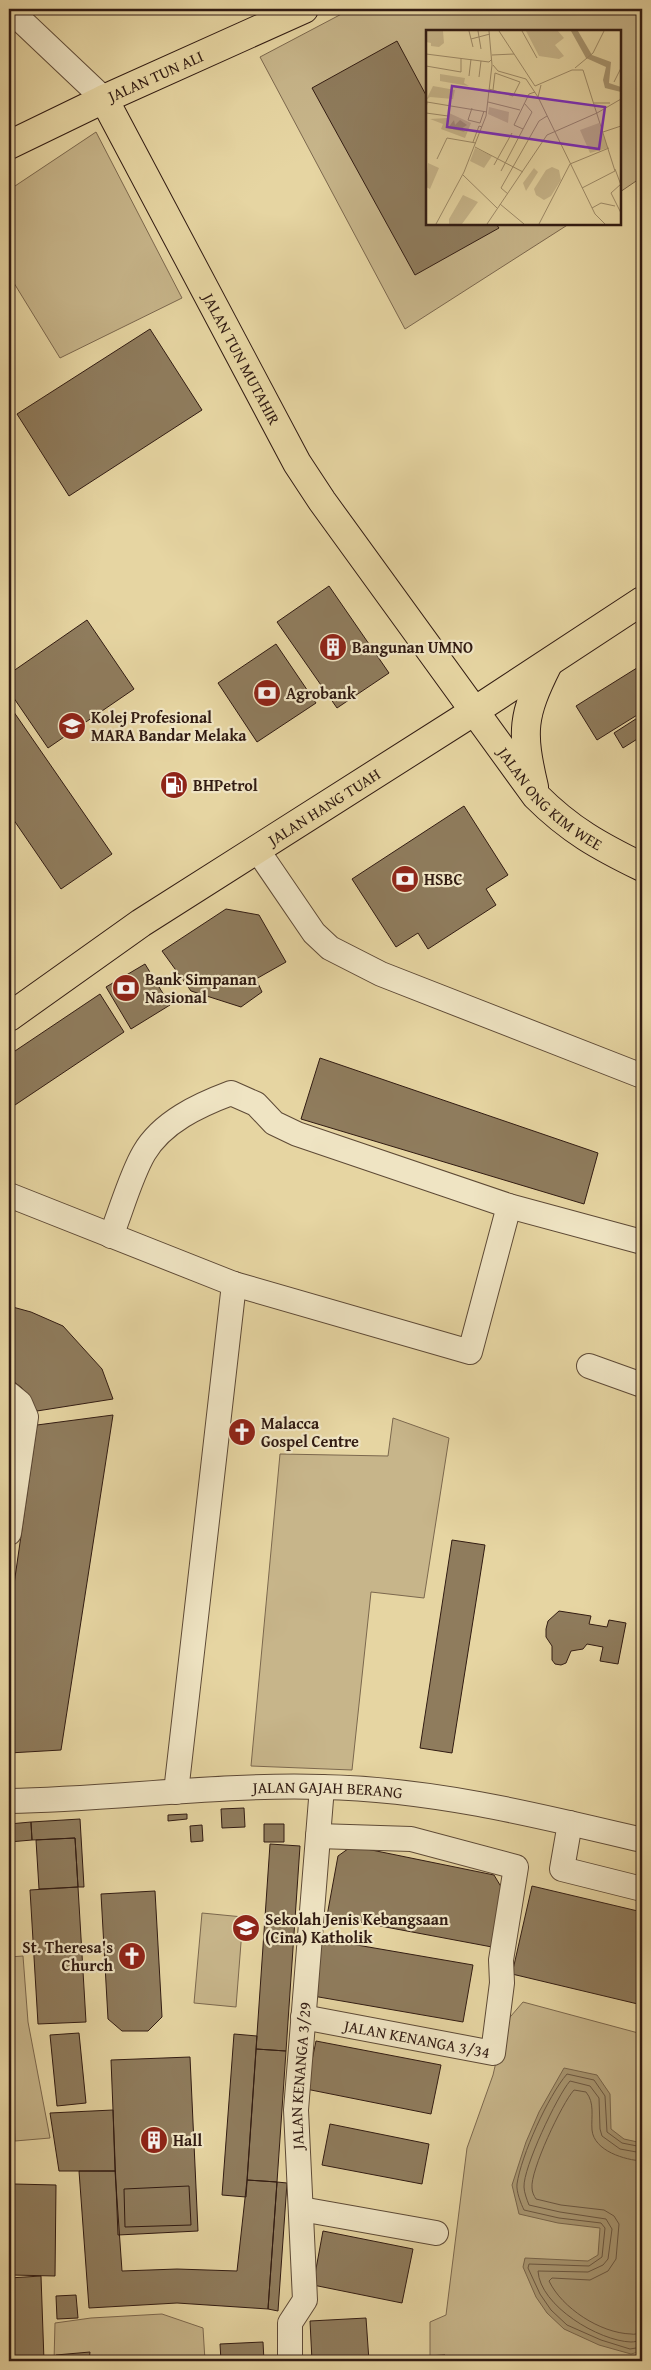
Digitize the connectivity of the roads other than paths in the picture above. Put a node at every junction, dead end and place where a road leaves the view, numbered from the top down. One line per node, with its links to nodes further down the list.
1 (9, 9): 3 (street, JALAN TUN MUTAHIR)
2 (304, 9): 3 (main road, JALAN TUN ALI)
3 (104, 99): 4 (main road, JALAN TUN ALI); 7 (main road, JALAN TUN MUTAHIR)
4 (9, 145)
5 (642, 601): 6 (main road, JALAN HANG TUAH)
6 (548, 664): 7 (main road, JALAN HANG TUAH); 8 (main road)
7 (474, 712): 8 (main road, JALAN ONG KIM WEE); 9 (main road, JALAN HANG TUAH)
8 (536, 796): 10 (main road, JALAN ONG KIM WEE)
9 (256, 848): 11 (main road, JALAN HANG TUAH); 12 (street)
10 (642, 867)
11 (9, 1018)
12 (642, 1076)
13 (9, 1195): 15 (street)
14 (509, 1206): 15 (street); 16 (street); 17 (street)
15 (111, 1236): 17 (street)
16 (642, 1242)
17 (234, 1284): 23 (street)
18 (589, 1366): 19 (street)
19 (642, 1385)
20 (9, 1394): 21 (street)
21 (9, 1533)
22 (322, 1787): 23 (street, JALAN GAJAH BERANG); 25 (street, JALAN GAJAH BERANG); 26 (street, JALAN KENANGA 3/29)
23 (176, 1792): 24 (street, JALAN GAJAH BERANG)
24 (9, 1801)
25 (570, 1823): 27 (street, JALAN GAJAH BERANG); 28 (street)
26 (318, 1836): 29 (street, JALAN KENANGA 3/29); 29 (street, JALAN KENANGA 3/34)
27 (642, 1840)
28 (642, 1889)
29 (303, 2017): 30 (street, JALAN KENANGA 3/29)
30 (301, 2209): 31 (street); 32 (street, JALAN KENANGA 3/29)
31 (436, 2233)
32 (290, 2361)

